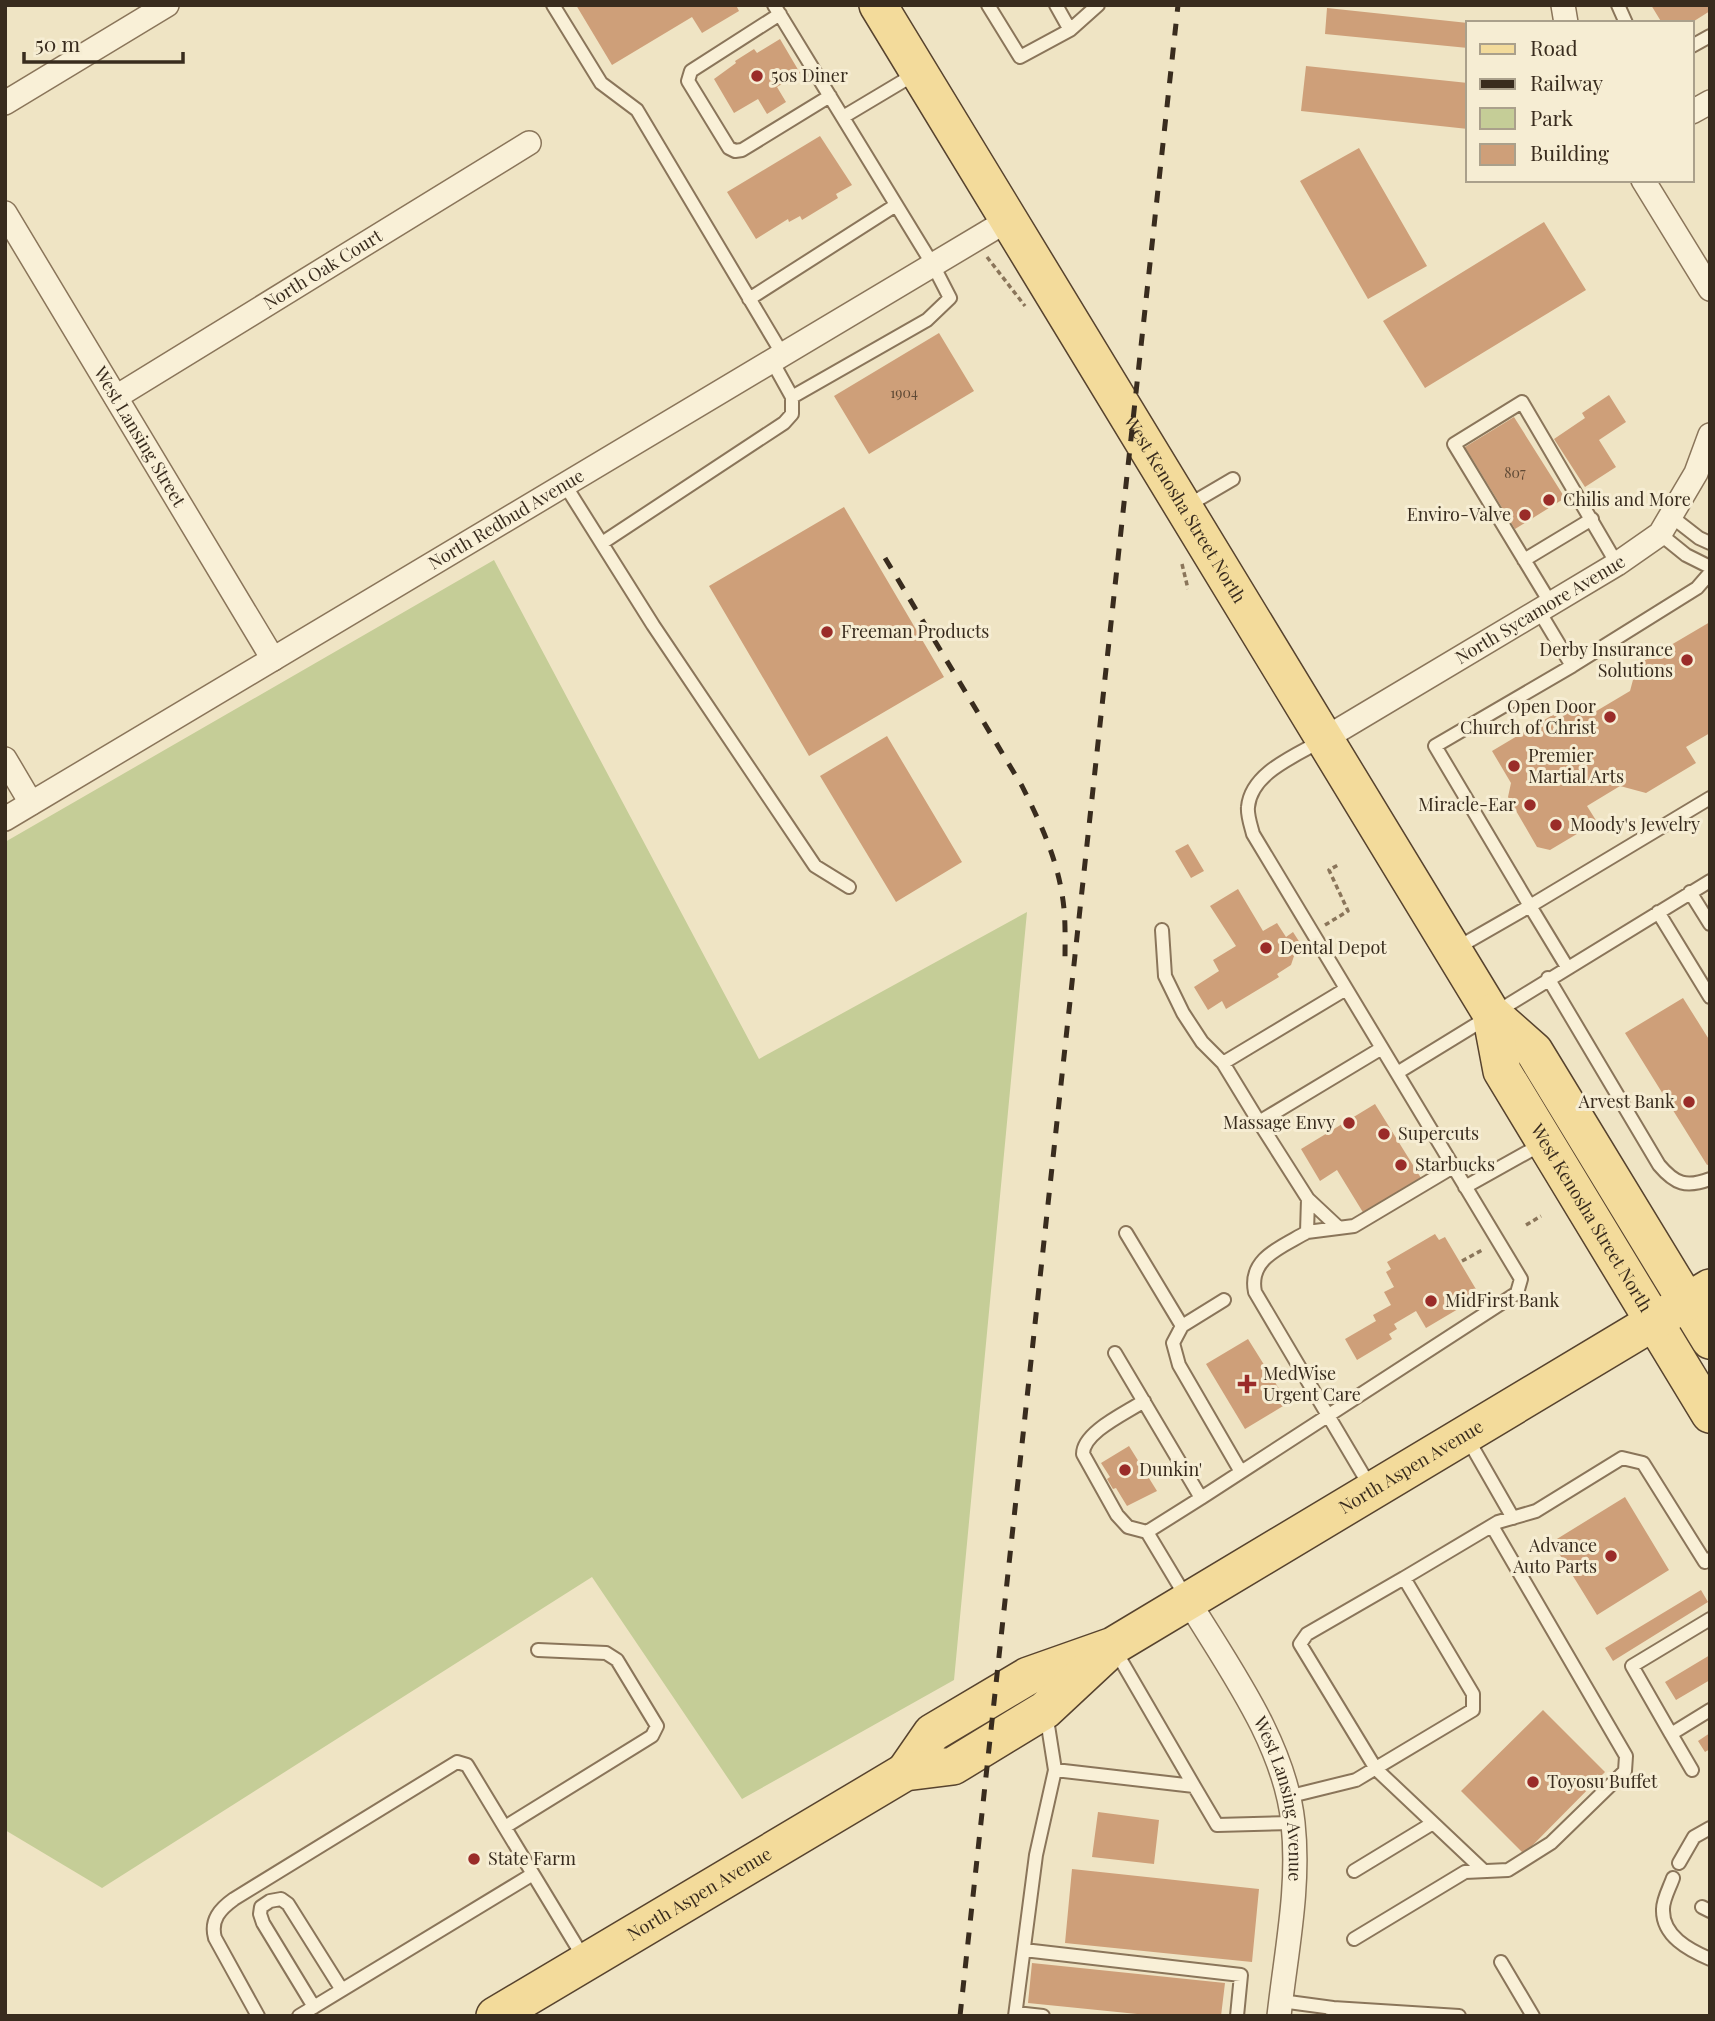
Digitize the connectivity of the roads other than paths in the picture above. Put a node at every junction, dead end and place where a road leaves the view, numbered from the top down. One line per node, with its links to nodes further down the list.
1 (167, 5): 16 (street)
2 (553, 5): 26 (lane)
3 (878, 5): 13 (main road, West Kenosha Street North)
4 (988, 5): 10 (lane)
5 (1056, 5): 10 (lane)
6 (1098, 5): 10 (lane)
7 (1618, 5): 9 (lane)
8 (777, 9): 14 (lane); 14 (lane)
9 (1625, 21)
10 (1070, 30)
11 (1710, 36): 12 (lane)
12 (1694, 45)
13 (919, 72): 18 (lane); 23 (main road, West Kenosha Street North)
14 (830, 96): 18 (lane)
15 (1710, 102): 17 (street)
16 (5, 103)
17 (1694, 111)
18 (843, 117): 21 (lane)
19 (529, 143): 28 (street, North Oak Court)
20 (1644, 182): 25 (street)
21 (896, 205): 24 (lane); 26 (lane)
22 (5, 212): 28 (street, West Lansing Street)
23 (1008, 220): 24 (street, North Redbud Avenue); 33 (main road, West Kenosha Street North)
24 (933, 265): 27 (street, North Redbud Avenue); 29 (lane)
25 (1710, 289)
26 (749, 299): 27 (lane)
27 (777, 358): 29 (lane); 32 (street, North Redbud Avenue)
28 (116, 397): 43 (street, West Lansing Street)
29 (792, 397): 36 (lane)
30 (1710, 435): 35 (street, North Sycamore Avenue)
31 (1233, 479): 33 (lane)
32 (565, 485): 36 (lane); 43 (street, North Redbud Avenue)
33 (1184, 508): 45 (main road, West Kenosha Street North)
34 (1592, 519): 38 (lane); 38 (lane); 39 (lane)
35 (1666, 525): 37 (lane); 39 (street, North Sycamore Avenue); 40 (lane)
36 (602, 543): 51 (lane)
37 (1710, 543)
38 (1524, 560): 42 (lane)
39 (1617, 564): 42 (street, North Sycamore Avenue)
40 (1710, 567)
41 (1710, 573): 44 (lane)
42 (1545, 608): 44 (lane); 45 (street, North Sycamore Avenue)
43 (273, 659): 48 (street, North Redbud Avenue)
44 (1572, 666): 53 (lane)
45 (1324, 739): 57 (main road, West Kenosha Street North); 60 (lane)
46 (5, 759): 48 (street)
47 (1710, 798): 53 (lane)
48 (32, 803): 49 (street, North Redbud Avenue)
49 (5, 818)
50 (1710, 881): 52 (lane)
51 (849, 887)
52 (1690, 892): 54 (lane); 55 (lane)
53 (1530, 906): 57 (lane); 58 (lane)
54 (1658, 912): 58 (lane); 61 (lane)
55 (1710, 924)
56 (1162, 930): 64 (lane)
57 (1453, 951): 62 (main road, West Kenosha Street North)
58 (1567, 967): 59 (lane)
59 (1548, 978): 62 (lane); 69 (lane)
60 (1346, 989): 63 (lane); 64 (lane)
61 (1710, 997)
62 (1491, 1013): 65 (lane); 67 (main road, West Kenosha Street North); 75 (main road, West Kenosha Street North)
63 (1382, 1048): 65 (lane); 66 (lane)
64 (1223, 1063): 66 (lane)
65 (1397, 1073): 68 (lane)
66 (1259, 1122): 71 (lane)
67 (1545, 1142): 70 (lane); 77 (main road, West Kenosha Street North)
68 (1453, 1167): 70 (lane); 72 (lane)
69 (1710, 1179)
70 (1465, 1187): 83 (lane)
71 (1308, 1199): 72 (lane); 73 (lane)
72 (1339, 1228): 73 (lane)
73 (1307, 1232): 83 (lane)
74 (1126, 1233): 78 (lane)
75 (1698, 1295): 77 (main road, North Aspen Avenue); 79 (main road, West Kenosha Street North)
76 (1224, 1300): 78 (lane)
77 (1654, 1321): 82 (main road, West Kenosha Street North); 84 (main road, North Aspen Avenue)
78 (1182, 1326): 85 (lane)
79 (1710, 1340)
80 (1115, 1353): 81 (lane)
81 (1144, 1401): 87 (lane); 90 (lane)
82 (1710, 1414)
83 (1329, 1415): 85 (lane); 86 (lane)
84 (1465, 1436): 86 (main road, North Aspen Avenue); 88 (lane)
85 (1241, 1472): 87 (lane)
86 (1373, 1491): 93 (main road, North Aspen Avenue)
87 (1201, 1498): 90 (lane)
88 (1513, 1518): 89 (lane); 91 (lane)
89 (1492, 1526): 92 (lane); 112 (lane)
90 (1147, 1532): 93 (lane)
91 (1710, 1559)
92 (1404, 1578): 100 (lane); 100 (lane)
93 (1189, 1602): 95 (main road, North Aspen Avenue); 105 (street, West Lansing Avenue)
94 (1710, 1619): 99 (lane)
95 (1113, 1646): 97 (main road, North Aspen Avenue); 103 (main road, North Aspen Avenue); 104 (lane)
96 (538, 1650): 108 (lane)
97 (1045, 1710): 101 (lane); 103 (main road, North Aspen Avenue)
98 (1710, 1710): 99 (lane)
99 (1671, 1734): 102 (lane)
100 (1376, 1769): 105 (lane); 107 (lane)
101 (1055, 1770): 104 (lane); 116 (lane)
102 (1692, 1770)
103 (905, 1772): 118 (main road, North Aspen Avenue)
104 (1194, 1786): 106 (lane)
105 (1287, 1797): 106 (street, West Lansing Avenue)
106 (1293, 1823): 122 (street, West Lansing Avenue)
107 (1433, 1823): 111 (lane); 112 (lane)
108 (505, 1827): 113 (lane); 125 (lane)
109 (1710, 1828): 110 (lane)
110 (1679, 1863)
111 (1354, 1871)
112 (1484, 1871): 115 (lane)
113 (533, 1874): 118 (lane); 120 (lane)
114 (1673, 1878): 117 (lane)
115 (1354, 1939)
116 (1024, 1950): 124 (lane); 129 (lane)
117 (1710, 1959)
118 (586, 1961): 127 (main road, North Aspen Avenue)
119 (1501, 1962): 131 (lane)
120 (342, 1990): 121 (lane); 121 (lane)
121 (314, 2007): 126 (lane)
122 (1280, 2009): 123 (lane)
123 (1332, 2012): 130 (lane)
124 (1016, 2014): 128 (lane)
125 (258, 2016)
126 (299, 2016)
127 (495, 2016)
128 (1043, 2016)
129 (1237, 2016)
130 (1459, 2016)
131 (1533, 2016)

